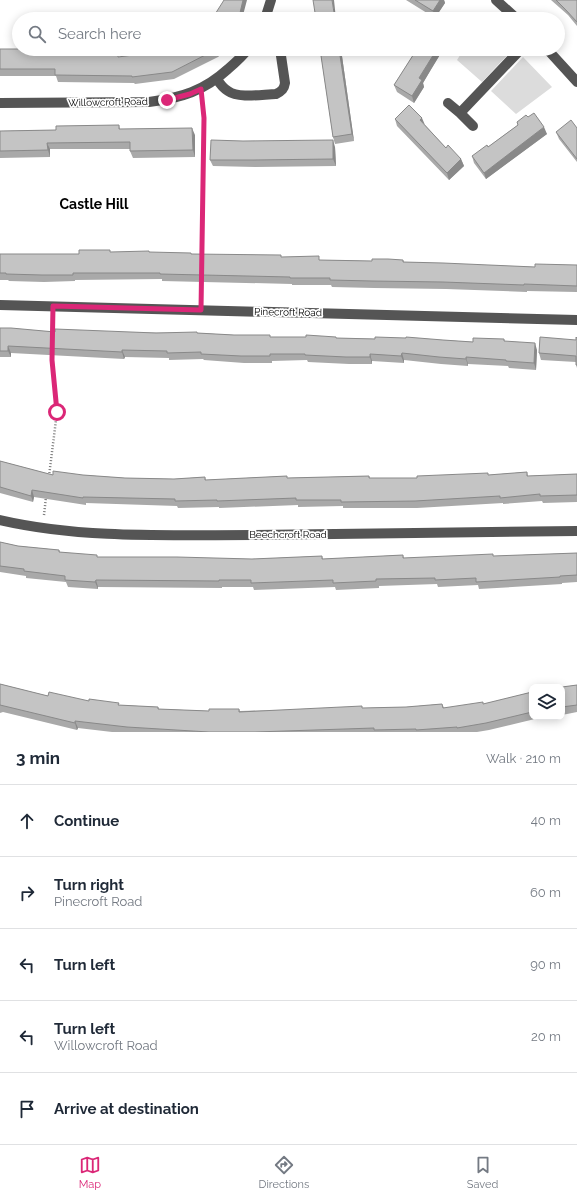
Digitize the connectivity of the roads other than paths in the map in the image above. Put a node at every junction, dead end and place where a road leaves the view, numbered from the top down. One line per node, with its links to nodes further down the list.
1 (271, 0): 3 (street)
2 (496, 0): 4 (street)
3 (267, 12)
4 (509, 12)
5 (242, 56): 9 (street, Willowcroft Road)
6 (281, 56): 9 (street)
7 (514, 56): 13 (street)
8 (553, 56): 10 (street)
9 (217, 79): 11 (street, Willowcroft Road)
10 (577, 82)
11 (0, 103)
12 (448, 103): 13 (street)
13 (460, 113): 14 (street)
14 (473, 126)
15 (0, 305): 16 (street, Pinecroft Road)
16 (577, 320)
17 (0, 520): 18 (street, Beechcroft Road)
18 (577, 531)

